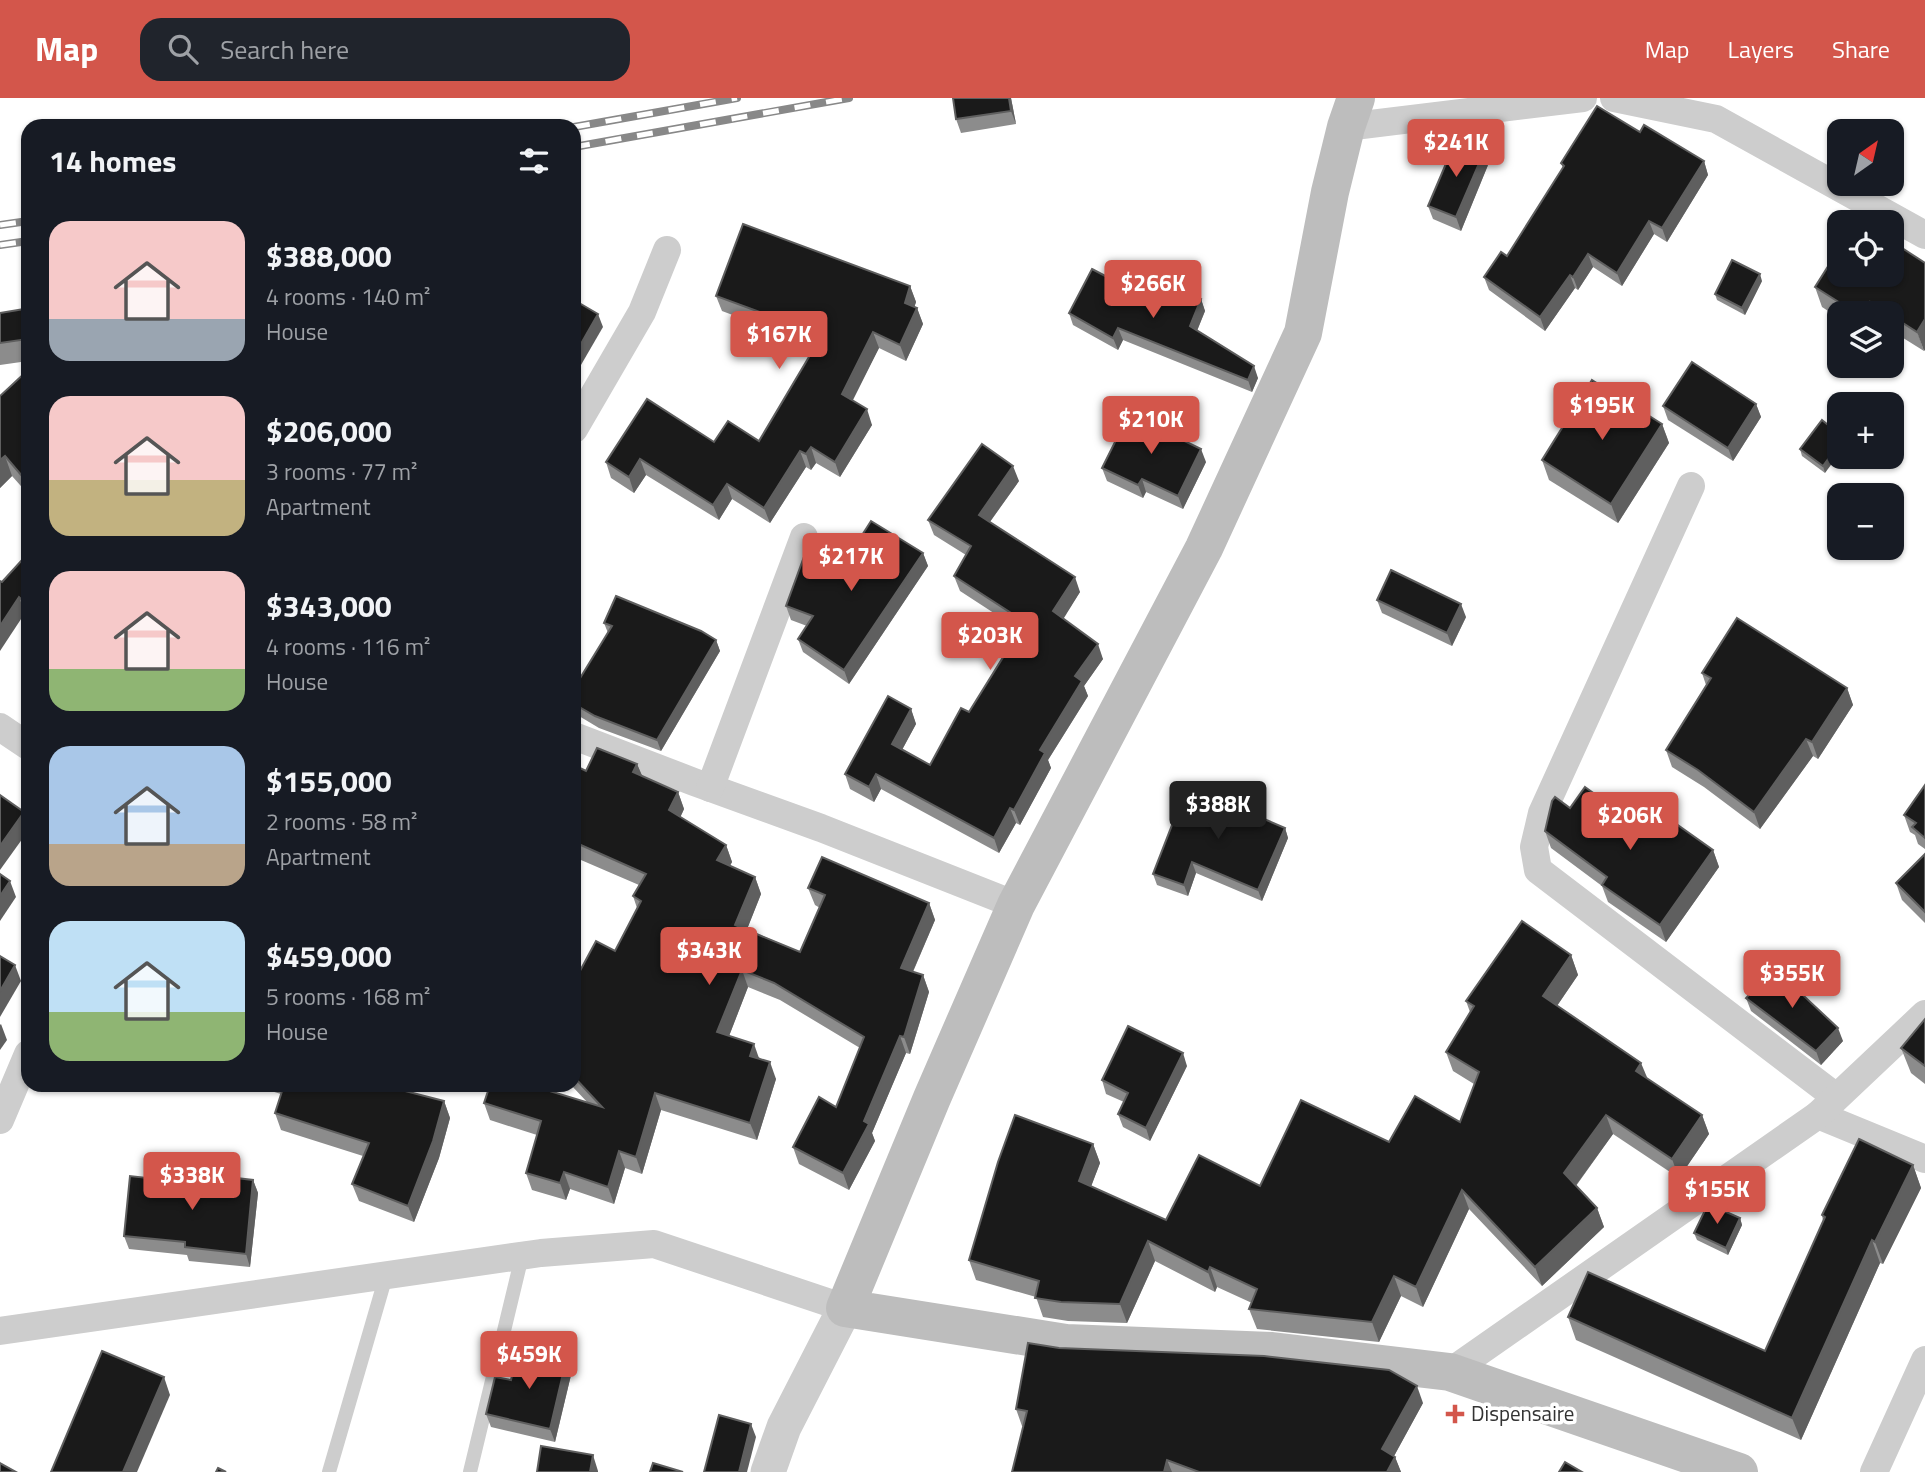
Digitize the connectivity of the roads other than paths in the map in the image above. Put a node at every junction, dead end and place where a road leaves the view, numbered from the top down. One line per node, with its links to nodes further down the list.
1 (1583, 98): 3 (street)
2 (1614, 98): 4 (street)
3 (1351, 112): 13 (main road)
4 (1925, 235)
5 (667, 250): 6 (street)
6 (581, 417)
7 (1691, 486): 16 (street)
8 (804, 537): 12 (street)
9 (0, 727): 11 (street)
10 (581, 739): 12 (street)
11 (21, 741)
12 (710, 788): 13 (street)
13 (1016, 905): 21 (main road)
14 (1925, 1014): 16 (street)
15 (21, 1070): 17 (street)
16 (1827, 1106): 18 (street); 24 (street)
17 (0, 1120)
18 (1925, 1159)
19 (522, 1256): 20 (street); 21 (street); 26 (lane)
20 (386, 1276): 22 (street); 25 (lane)
21 (845, 1308): 24 (main road); 27 (street)
22 (0, 1331)
23 (1925, 1360): 29 (street)
24 (1450, 1372): 28 (main road)
25 (329, 1472)
26 (470, 1472)
27 (768, 1472)
28 (1739, 1472)
29 (1874, 1472)

